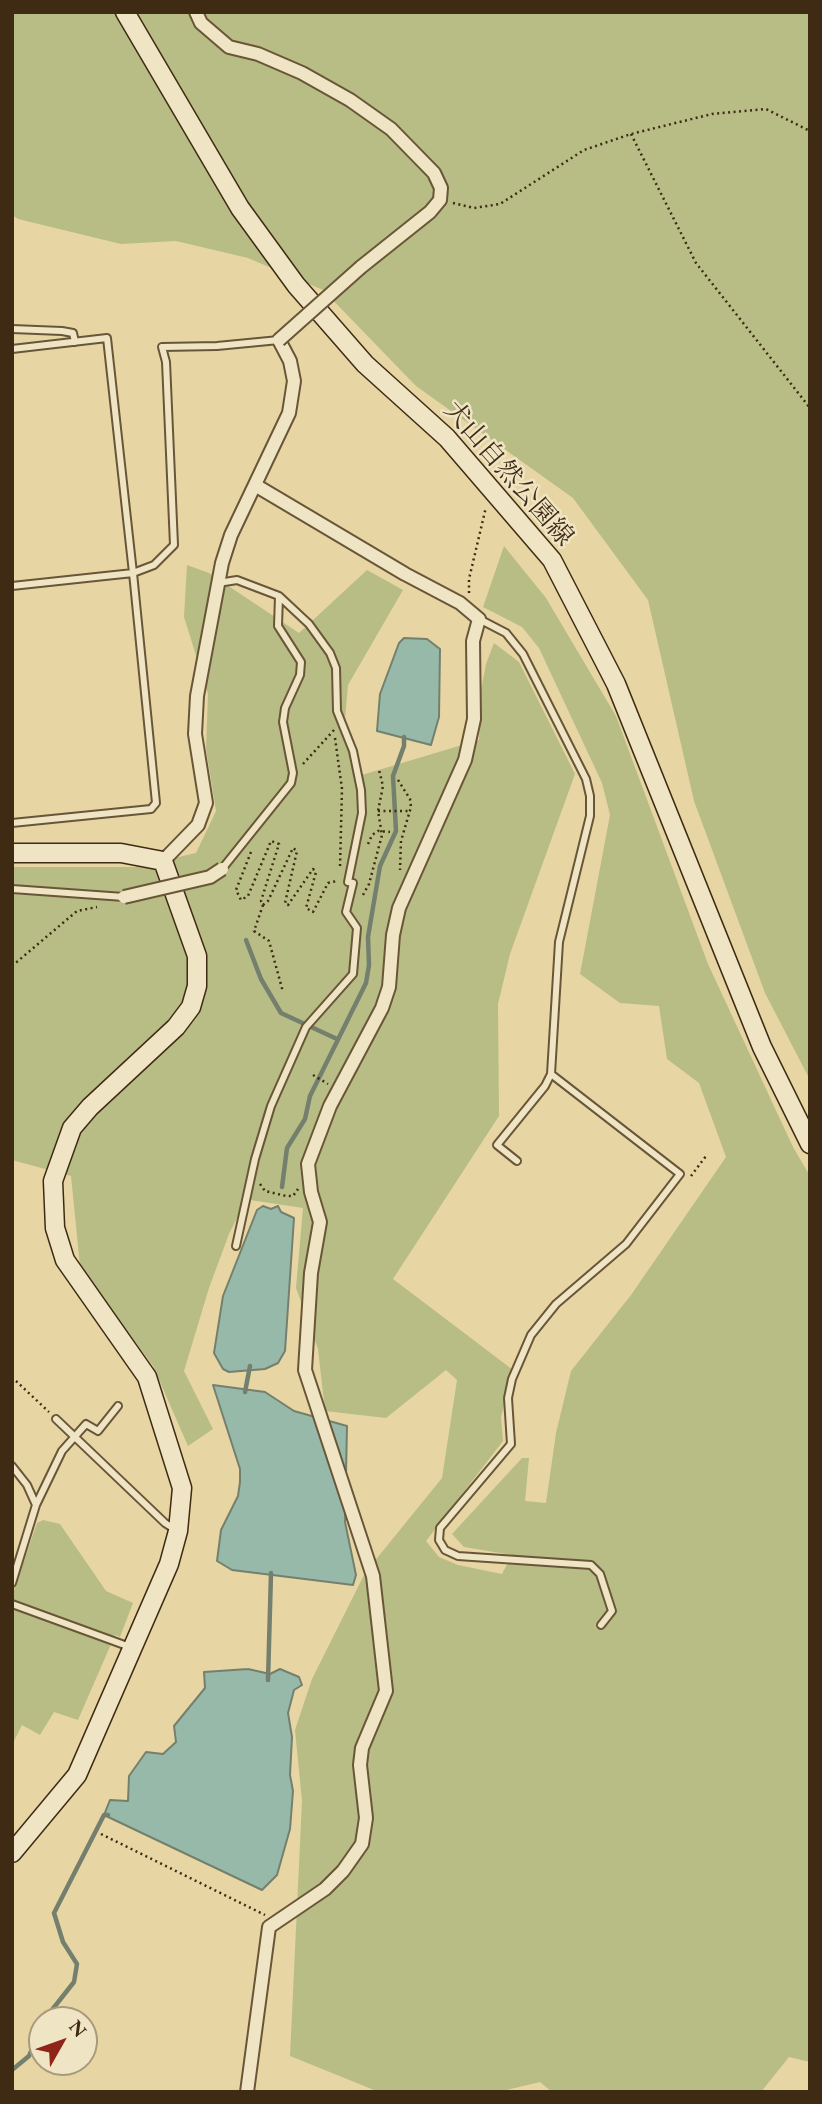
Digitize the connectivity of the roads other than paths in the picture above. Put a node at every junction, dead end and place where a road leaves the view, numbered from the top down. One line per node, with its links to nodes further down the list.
1 (125, 12): 20 (main road, 犬山自然公園線)
2 (196, 12): 4 (street, bridge)
3 (12, 328): 5 (lane)
4 (279, 340): 7 (street); 8 (lane)
5 (75, 342): 6 (lane); 8 (lane)
6 (12, 349)
7 (255, 485): 9 (street); 12 (street)
8 (133, 573): 10 (lane); 13 (lane)
9 (218, 583): 11 (lane); 15 (street)
10 (12, 586)
11 (279, 596): 16 (lane); 22 (lane)
12 (479, 619): 19 (lane); 34 (street)
13 (12, 822)
14 (12, 853): 15 (main road)
15 (163, 860): 28 (main road)
16 (222, 869): 18 (street, bridge)
17 (12, 889): 18 (lane)
18 (122, 897)
19 (551, 1074): 21 (lane); 31 (lane)
20 (810, 1143)
21 (517, 1161)
22 (236, 1247)
23 (118, 1406): 25 (lane)
24 (56, 1419): 25 (lane)
25 (74, 1436): 27 (lane); 28 (lane)
26 (12, 1466): 27 (lane)
27 (36, 1505): 29 (lane)
28 (178, 1531): 32 (main road)
29 (12, 1583)
30 (12, 1604): 32 (lane)
31 (600, 1625)
32 (132, 1647): 33 (main road)
33 (12, 1853)
34 (247, 2092)

